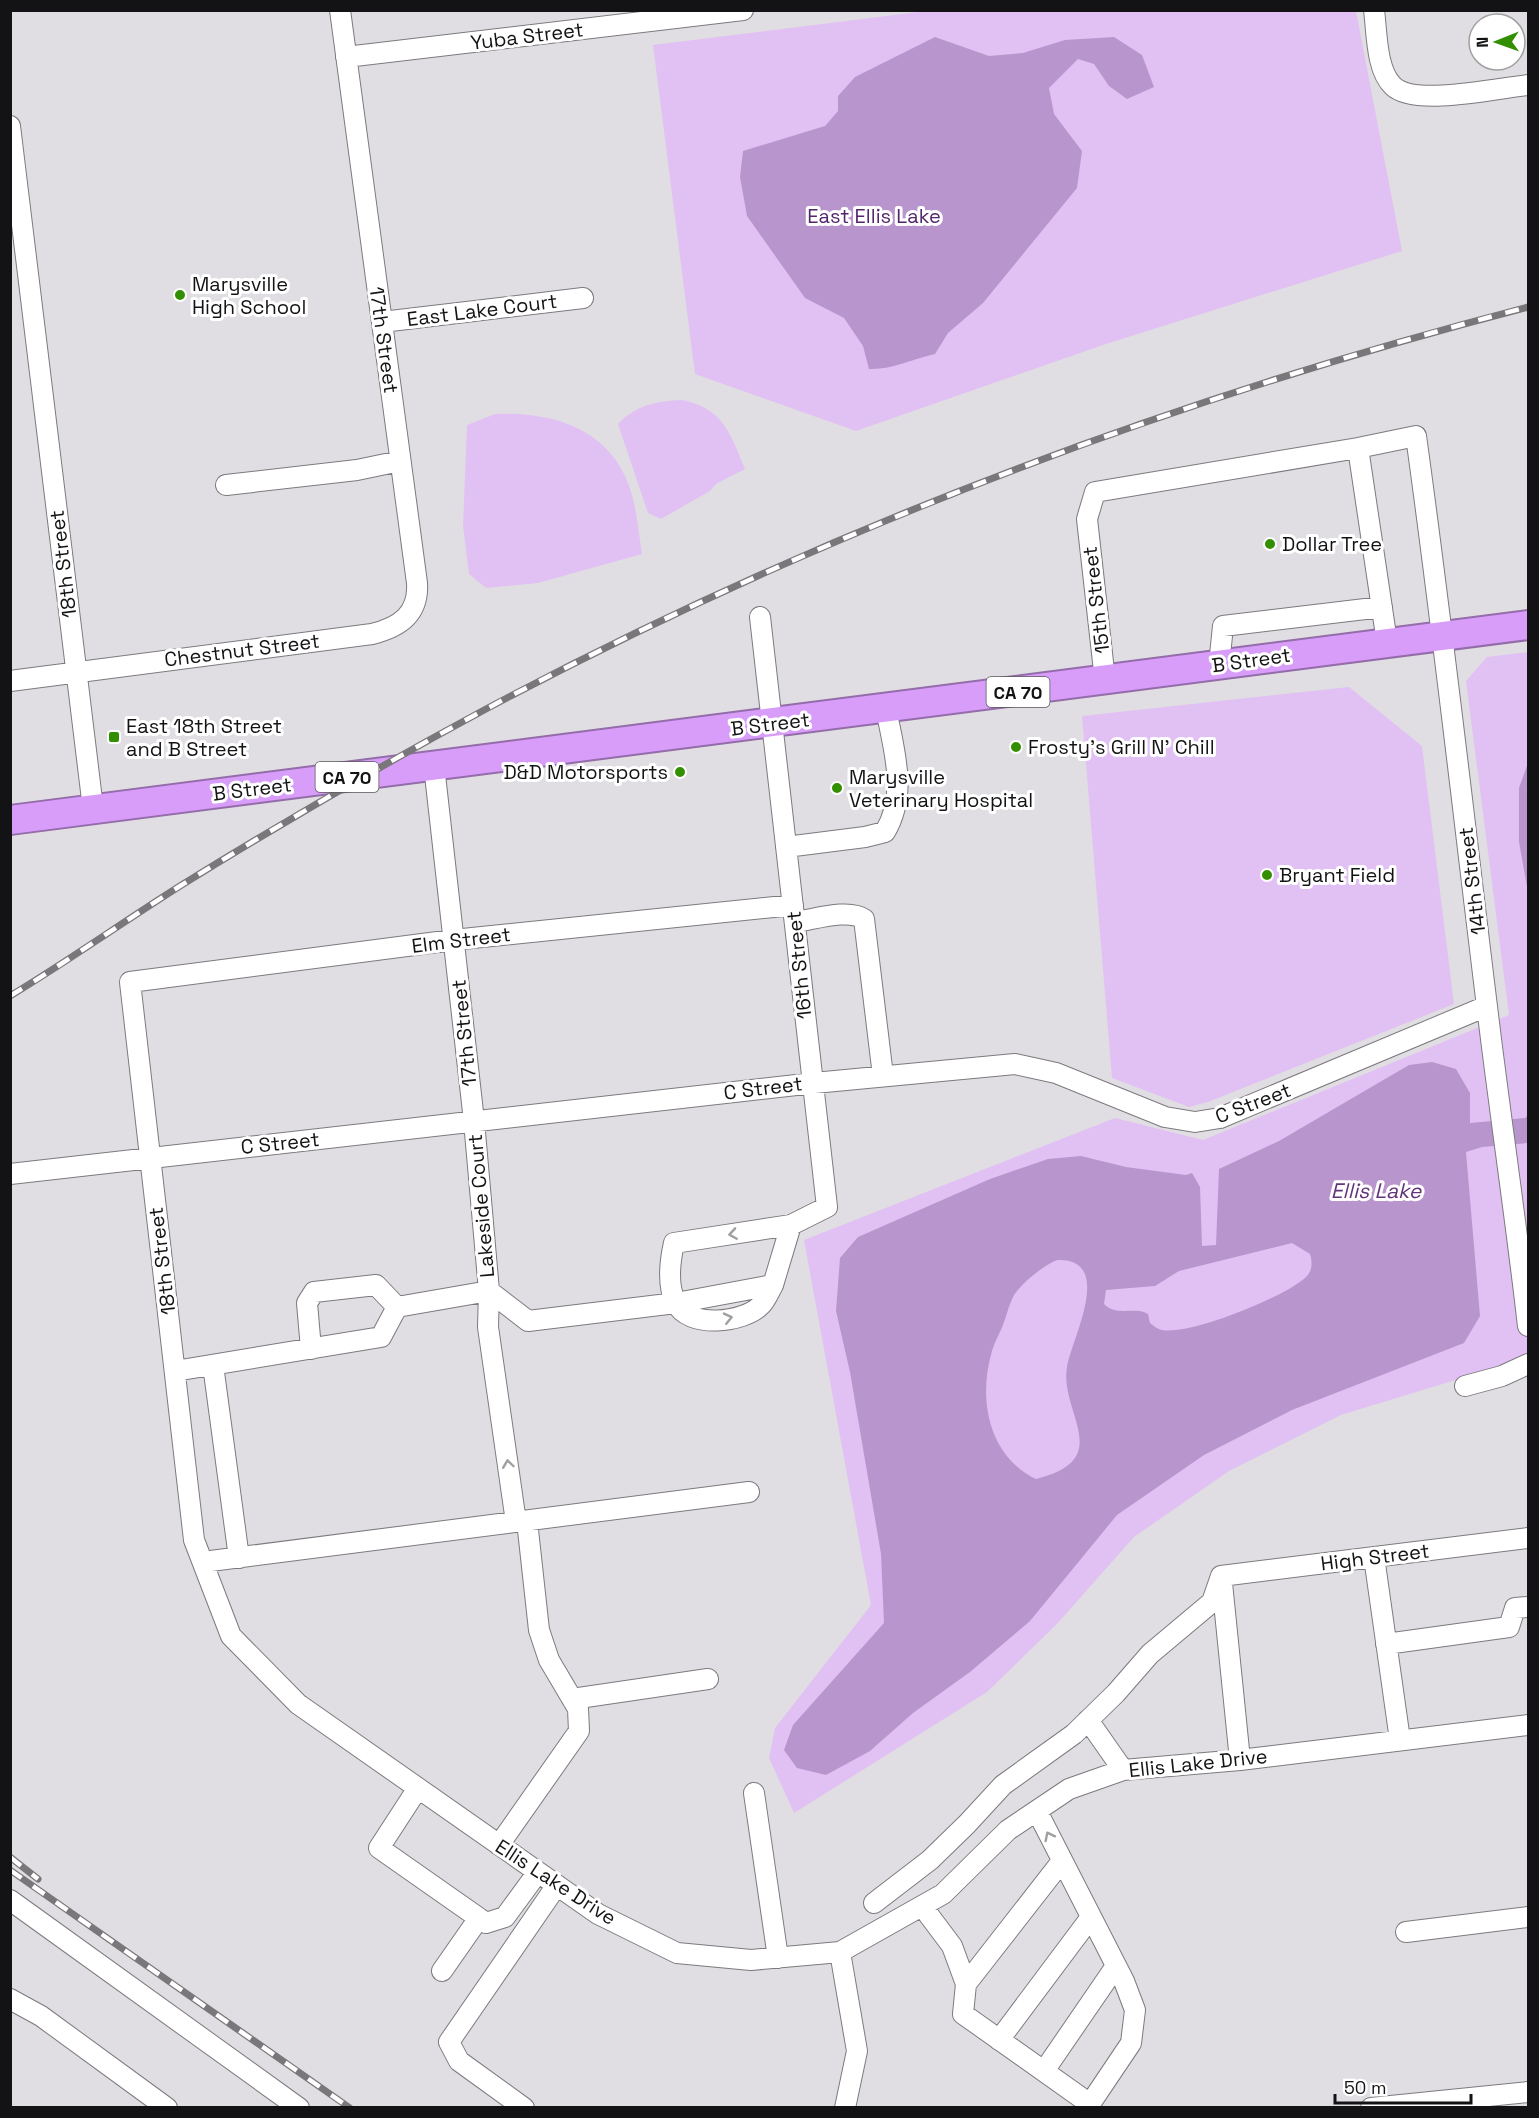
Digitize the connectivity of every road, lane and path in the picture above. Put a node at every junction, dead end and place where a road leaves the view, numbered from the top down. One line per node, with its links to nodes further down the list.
1 (340, 10): 5 (street, 17th Street)
2 (743, 10): 4 (street, Yuba Street)
3 (1374, 10): 6 (street)
4 (684, 14): 5 (street, Yuba Street)
5 (346, 57): 9 (street, 17th Street)
6 (1528, 85)
7 (10, 126): 20 (street, 18th Street)
8 (583, 298): 9 (street, East Lake Court)
9 (382, 322): 11 (street, 17th Street)
10 (1358, 448): 13 (street); 17 (street, 14th Street); 21 (street, 15th Street)
11 (400, 461): 12 (street); 15 (street, 17th Street)
12 (226, 485)
13 (1382, 607): 18 (street); 19 (street)
14 (760, 617): 24 (street, 16th Street)
15 (405, 620): 20 (street, Chestnut Street)
16 (1528, 625): 17 (highway, B Street / CA 70)
17 (1443, 636): 18 (highway, B Street / CA 70); 32 (street, 14th Street)
18 (1386, 642): 19 (highway, B Street / CA 70)
19 (1219, 665): 21 (highway, B Street / CA 70)
20 (76, 672): 22 (street, Chestnut Street); 26 (street, 18th Street)
21 (1106, 680): 23 (highway, B Street / CA 70)
22 (10, 681)
23 (886, 709): 24 (highway, B Street / CA 70); 28 (street)
24 (771, 723): 25 (highway, B Street / CA 70); 28 (street, 16th Street)
25 (434, 766): 26 (highway, B Street / CA 70); 30 (street, 17th Street)
26 (93, 808): 27 (highway, B Street / CA 70)
27 (10, 820)
28 (786, 847): 29 (street, 16th Street)
29 (794, 914): 30 (street, Elm Street); 33 (street, Elm Street); 34 (street, 16th Street)
30 (453, 940): 31 (street, Elm Street); 35 (street, 17th Street)
31 (130, 982): 36 (street, 18th Street)
32 (1487, 1006): 33 (street, C Street); 42 (street, 14th Street)
33 (883, 1076): 34 (street, C Street)
34 (814, 1083): 35 (street, C Street); 38 (street, 16th Street)
35 (474, 1121): 36 (street, C Street); 39 (street, Lakeside Court)
36 (150, 1158): 37 (street, C Street); 46 (street, 18th Street)
37 (10, 1174)
38 (791, 1225): 40 (street, one-way to 38); 40 (street, one-way to 40)
39 (489, 1291): 40 (street); 41 (street); 49 (street, Lakeside Court, one-way to 39)
40 (676, 1303)
41 (397, 1307): 43 (street); 43 (street)
42 (1528, 1326)
43 (311, 1348): 45 (street)
44 (1528, 1364): 47 (street)
45 (213, 1365): 46 (street); 53 (street)
46 (175, 1371): 51 (street, 18th Street)
47 (1465, 1386)
48 (749, 1492): 49 (street)
49 (522, 1521): 53 (street); 59 (street, Lakeside Court)
50 (1528, 1538): 52 (street, High Street)
51 (194, 1540): 54 (street, Ellis Lake Drive)
52 (1374, 1557): 55 (street, High Street); 57 (street)
53 (239, 1558): 54 (street)
54 (203, 1562): 65 (street, Ellis Lake Drive)
55 (1221, 1576): 60 (street); 63 (street)
56 (1528, 1607): 57 (street)
57 (1386, 1644): 62 (street)
58 (708, 1679): 59 (street)
59 (572, 1699): 69 (street, Lakeside Court)
60 (1088, 1720): 64 (street); 68 (street)
61 (1528, 1725): 62 (street, Ellis Lake Drive)
62 (1400, 1740): 63 (street, Ellis Lake Drive)
63 (1240, 1760): 64 (street, Ellis Lake Drive)
64 (1123, 1770): 67 (street, Ellis Lake Drive)
65 (418, 1788): 69 (street, Ellis Lake Drive); 79 (street)
66 (754, 1793): 82 (street)
67 (1036, 1811): 70 (street, Ellis Lake Drive); 71 (street, one-way to 67)
68 (954, 1837): 70 (street); 75 (street)
69 (499, 1845): 72 (street, Ellis Lake Drive)
70 (976, 1861): 76 (street, Ellis Lake Drive)
71 (1062, 1861): 77 (street); 85 (street)
72 (538, 1872): 73 (street, Ellis Lake Drive); 79 (street)
73 (557, 1885): 82 (street, Ellis Lake Drive); 92 (street)
74 (10, 1900): 91 (street)
75 (874, 1903)
76 (922, 1906): 81 (street, Ellis Lake Drive); 85 (street)
77 (1091, 1917): 83 (street); 87 (street)
78 (1528, 1917): 80 (street)
79 (479, 1918): 84 (street)
80 (1406, 1932)
81 (840, 1952): 82 (street, Ellis Lake Drive); 93 (street)
82 (778, 1958)
83 (1116, 1966): 88 (street); 88 (street)
84 (442, 1971)
85 (966, 1984): 87 (street)
86 (10, 1999): 90 (street)
87 (999, 2040): 88 (street)
88 (1044, 2071)
89 (1528, 2092): 94 (street)
90 (167, 2108)
91 (299, 2108)
92 (524, 2108)
93 (846, 2108)
94 (1371, 2108)

